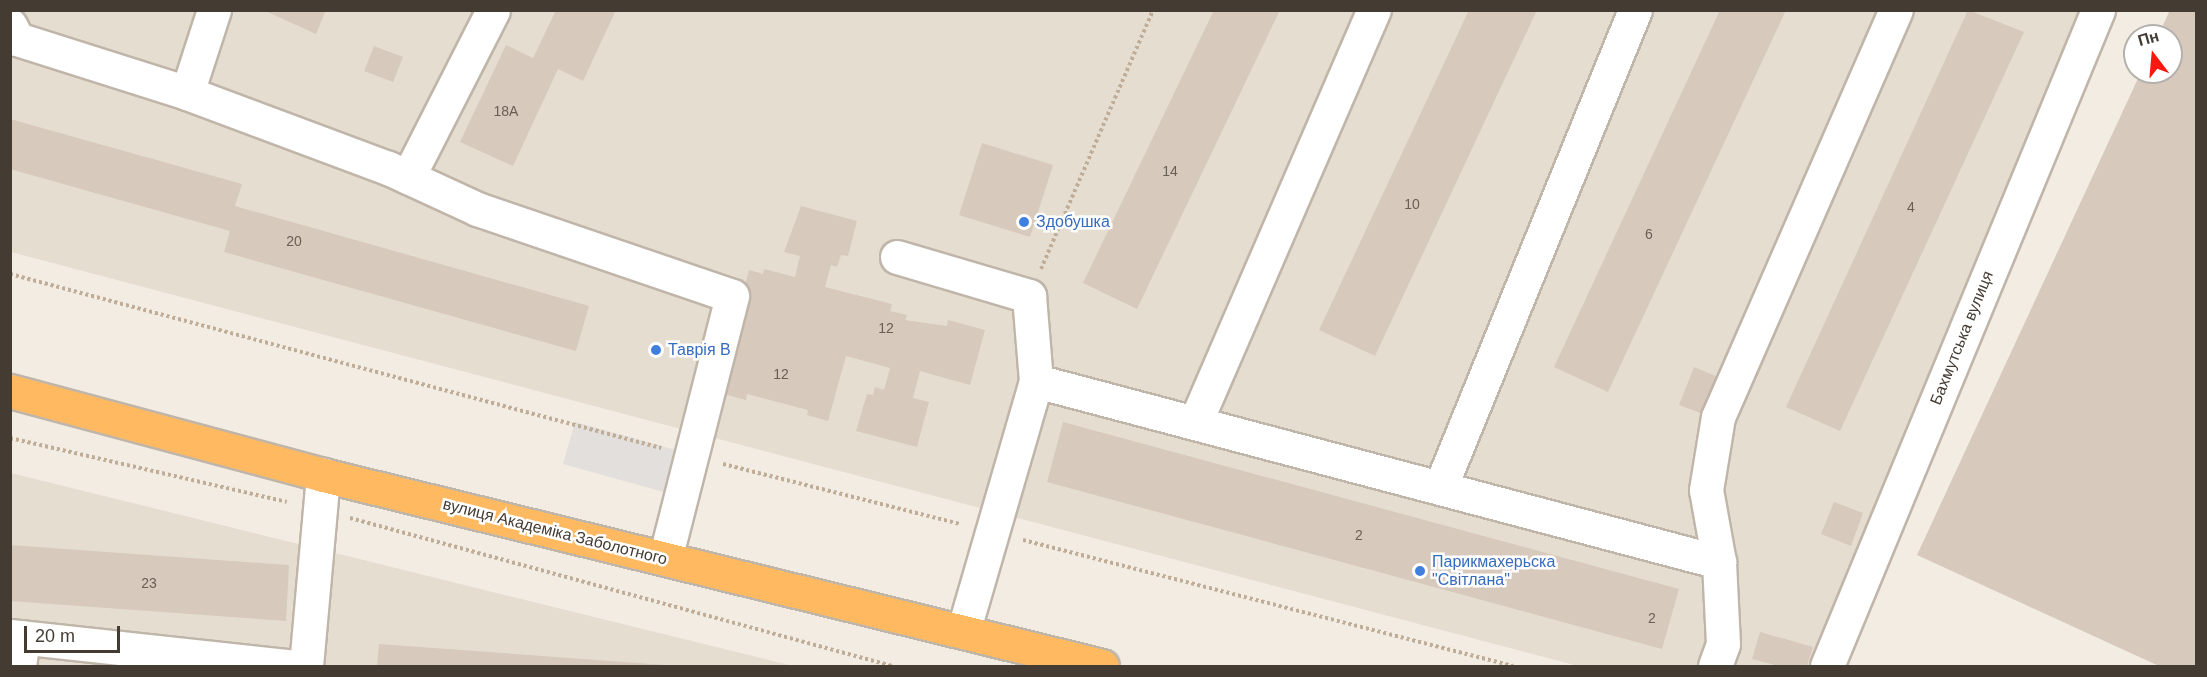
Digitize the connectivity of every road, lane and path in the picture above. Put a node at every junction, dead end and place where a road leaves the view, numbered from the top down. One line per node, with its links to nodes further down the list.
1 (214, 10): 9 (street)
2 (493, 10): 10 (street)
3 (1153, 10): 13 (path)
4 (1374, 10): 16 (street)
5 (1635, 10): 20 (street)
6 (1896, 10): 24 (street)
7 (2097, 10): 33 (street, Бахмутська вулиця)
8 (10, 25): 9 (street)
9 (187, 93): 10 (street)
10 (408, 177): 18 (street)
11 (897, 257): 13 (street)
12 (10, 274): 18 (path)
13 (1029, 296): 14 (street)
14 (1035, 381): 16 (street); 22 (street)
15 (10, 391): 19 (highway, вулиця Академіка Заболотного)
16 (1195, 423): 20 (street)
17 (10, 438): 21 (path)
18 (691, 456): 22 (path); 23 (street)
19 (323, 475): 21 (street); 23 (highway, вулиця Академіка Заболотного)
20 (1440, 488): 24 (street)
21 (322, 510): 28 (street); 29 (path)
22 (992, 532): 25 (street); 31 (path)
23 (665, 559): 25 (highway, вулиця Академіка Заболотного)
24 (1719, 562): 32 (street)
25 (963, 632): 30 (highway, вулиця Академіка Заболотного)
26 (17, 647): 27 (street)
27 (288, 666)
28 (306, 666)
29 (892, 666)
30 (1102, 666)
31 (1513, 666)
32 (1715, 666)
33 (1827, 666)

